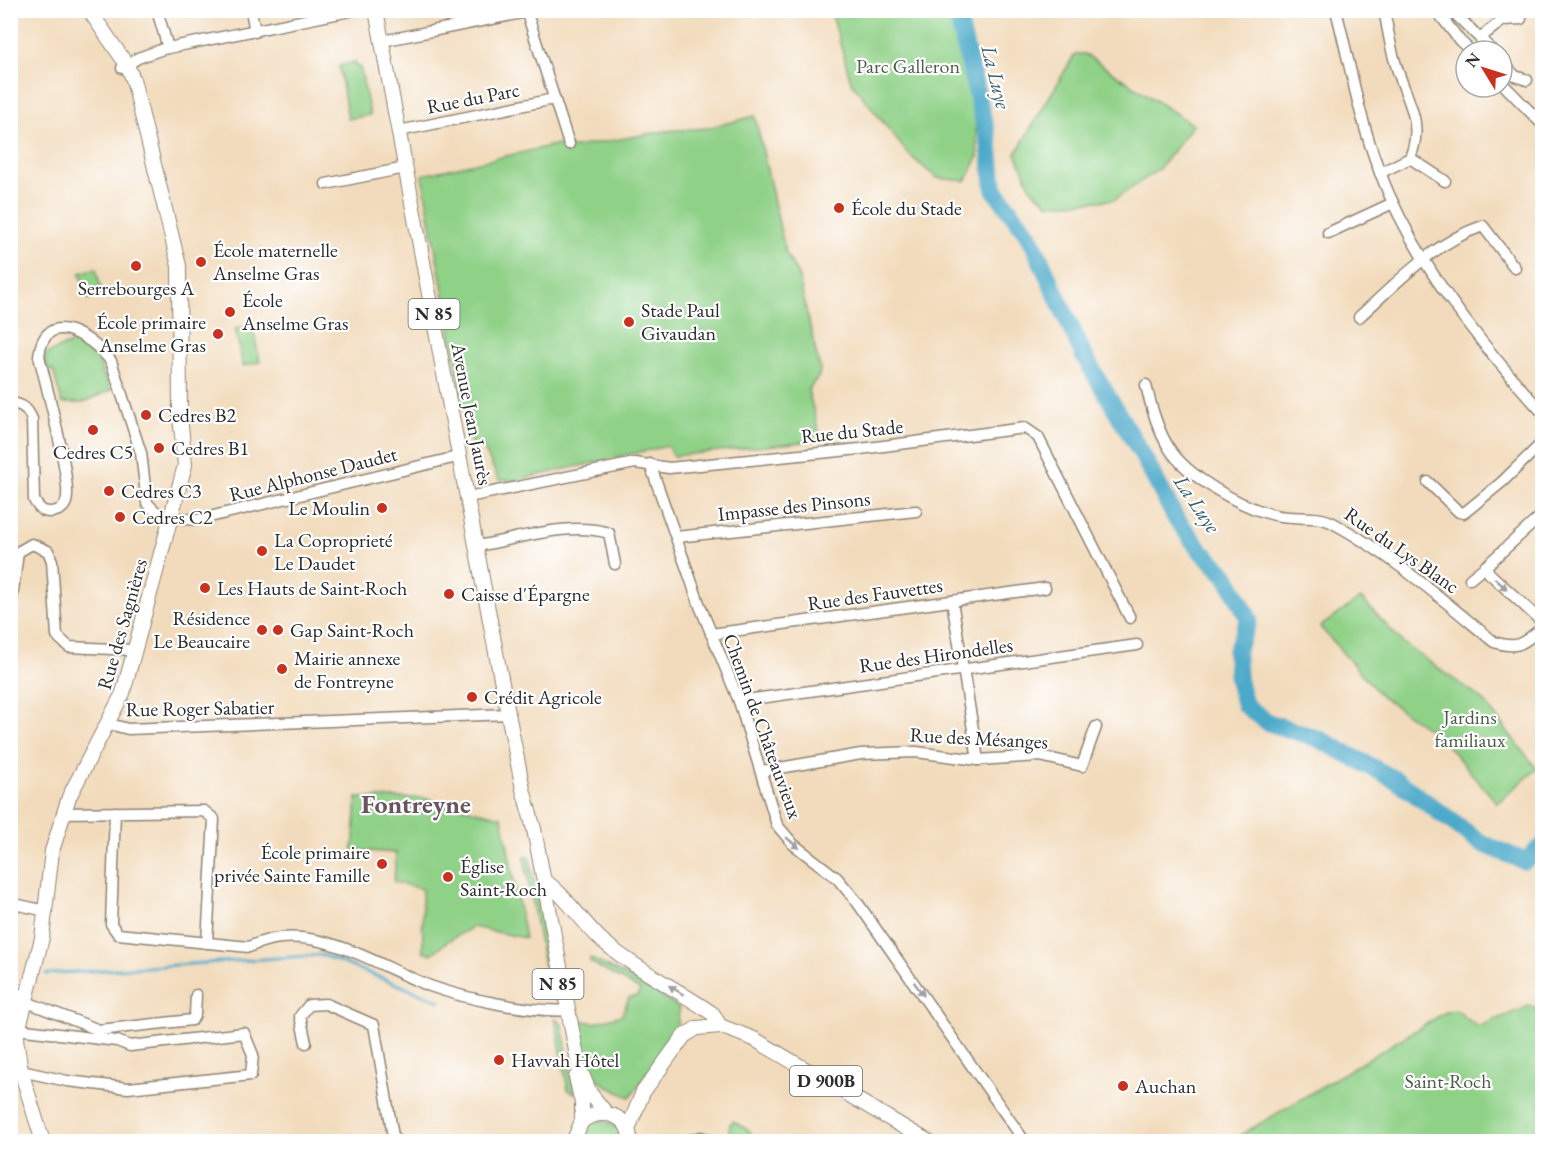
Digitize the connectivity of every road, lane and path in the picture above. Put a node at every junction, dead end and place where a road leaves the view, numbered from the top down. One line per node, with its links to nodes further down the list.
1 (81, 10): 18 (main road)
2 (89, 10): 18 (main road)
3 (157, 10): 17 (street)
4 (251, 10): 13 (street)
5 (355, 10): 13 (street)
6 (375, 10): 16 (main road, Avenue Jean Jaurès / N 85)
7 (1336, 10): 28 (street)
8 (1384, 10): 26 (street)
9 (1436, 10): 15 (street)
10 (1451, 10): 14 (street)
11 (530, 11): 16 (street); 22 (street)
12 (1521, 19): 14 (street)
13 (255, 32): 17 (street)
14 (1481, 37)
15 (1458, 39)
16 (382, 41): 24 (main road, Avenue Jean Jaurès / N 85)
17 (168, 48): 18 (street)
18 (124, 67): 46 (main road, Rue des Sagnières)
19 (1514, 75): 20 (street)
20 (1527, 80)
21 (1514, 95): 23 (street)
22 (554, 99): 24 (street, Rue du Parc); 25 (street)
23 (1542, 124)
24 (399, 131): 27 (main road, Avenue Jean Jaurès / N 85)
25 (569, 144)
26 (1410, 158): 28 (street); 29 (street)
27 (405, 168): 30 (street); 40 (main road, Avenue Jean Jaurès / N 85)
28 (1380, 173): 31 (street)
29 (1445, 181)
30 (326, 184)
31 (1393, 203): 32 (street); 33 (street)
32 (1328, 233)
33 (1424, 259): 34 (street); 35 (street); 38 (street)
34 (1515, 268)
35 (1359, 316)
36 (1146, 385): 57 (street, Rue du Lys Blanc)
37 (10, 404): 46 (street)
38 (1542, 412)
39 (1542, 443): 42 (street)
40 (461, 456): 43 (main road, Avenue Jean Jaurès / N 85); 46 (street, Rue Alphonse Daudet)
41 (650, 464): 43 (street, Rue du Stade); 47 (street, Chemin de Châteauvieux); 55 (street, Rue du Stade)
42 (1428, 482)
43 (468, 497): 48 (main road, Avenue Jean Jaurès / N 85)
44 (916, 511): 47 (street, Impasse des Pinsons)
45 (1542, 515): 50 (street, Rue du Lys Blanc)
46 (172, 518): 60 (main road, Rue des Sagnières)
47 (676, 537): 58 (street, Chemin de Châteauvieux)
48 (477, 546): 49 (street); 63 (main road, Avenue Jean Jaurès / N 85)
49 (615, 564)
50 (1486, 566): 51 (street, Rue du Lys Blanc); 56 (street, Rue du Lys Blanc, one-way to 56)
51 (1470, 579)
52 (1045, 588): 53 (street, Rue des Fauvettes)
53 (952, 601): 58 (street, Rue des Fauvettes); 61 (street)
54 (10, 614): 60 (street)
55 (1130, 618)
56 (1542, 622)
57 (1542, 628)
58 (711, 634): 62 (street, Chemin de Châteauvieux)
59 (1137, 645): 61 (street, Rue des Hirondelles)
60 (134, 651): 64 (main road, Rue des Sagnières)
61 (964, 669): 62 (street, Rue des Hirondelles); 66 (street)
62 (739, 701): 67 (street, Chemin de Châteauvieux)
63 (508, 714): 64 (street, Rue Roger Sabatier); 68 (main road, Avenue Jean Jaurès / N 85)
64 (109, 724): 70 (main road, Rue des Sagnières)
65 (1096, 727): 66 (street, Rue des Mésanges)
66 (978, 760): 67 (street, Rue des Mésanges)
67 (762, 771): 94 (street, Chemin de Châteauvieux, one-way to 94)
68 (523, 789): 71 (main road, Avenue Jean Jaurès / N 85); 77 (main road, Avenue Jean Jaurès / N 85)
69 (115, 812): 70 (street); 74 (street); 74 (street)
70 (63, 813): 73 (main road, Rue des Sagnières)
71 (544, 881): 77 (main road, Avenue Jean Jaurès / N 85); 79 (main road, D 900B, one-way to 71)
72 (10, 903): 73 (street)
73 (46, 911): 76 (main road, Rue des Sagnières)
74 (207, 943): 77 (street)
75 (196, 995): 76 (street)
76 (20, 997): 78 (main road, Rue des Sagnières)
77 (566, 1010): 83 (main road, Avenue Jean Jaurès / N 85); 84 (main road, Avenue Jean Jaurès / N 85)
78 (16, 1021): 81 (main road, Rue des Sagnières); 81 (street)
79 (720, 1026): 82 (main road); 93 (main road, D 900B)
80 (306, 1043): 89 (street)
81 (21, 1071): 86 (main road, Rue des Sagnières)
82 (643, 1092): 83 (main road); 85 (main road)
83 (608, 1113): 84 (main road); 85 (main road, Avenue Jean Jaurès)
84 (582, 1121): 90 (main road)
85 (631, 1137)
86 (43, 1142)
87 (348, 1142): 88 (street)
88 (355, 1142)
89 (394, 1142)
90 (573, 1142)
91 (682, 1142): 92 (street)
92 (718, 1142)
93 (929, 1142)
94 (1025, 1142)

